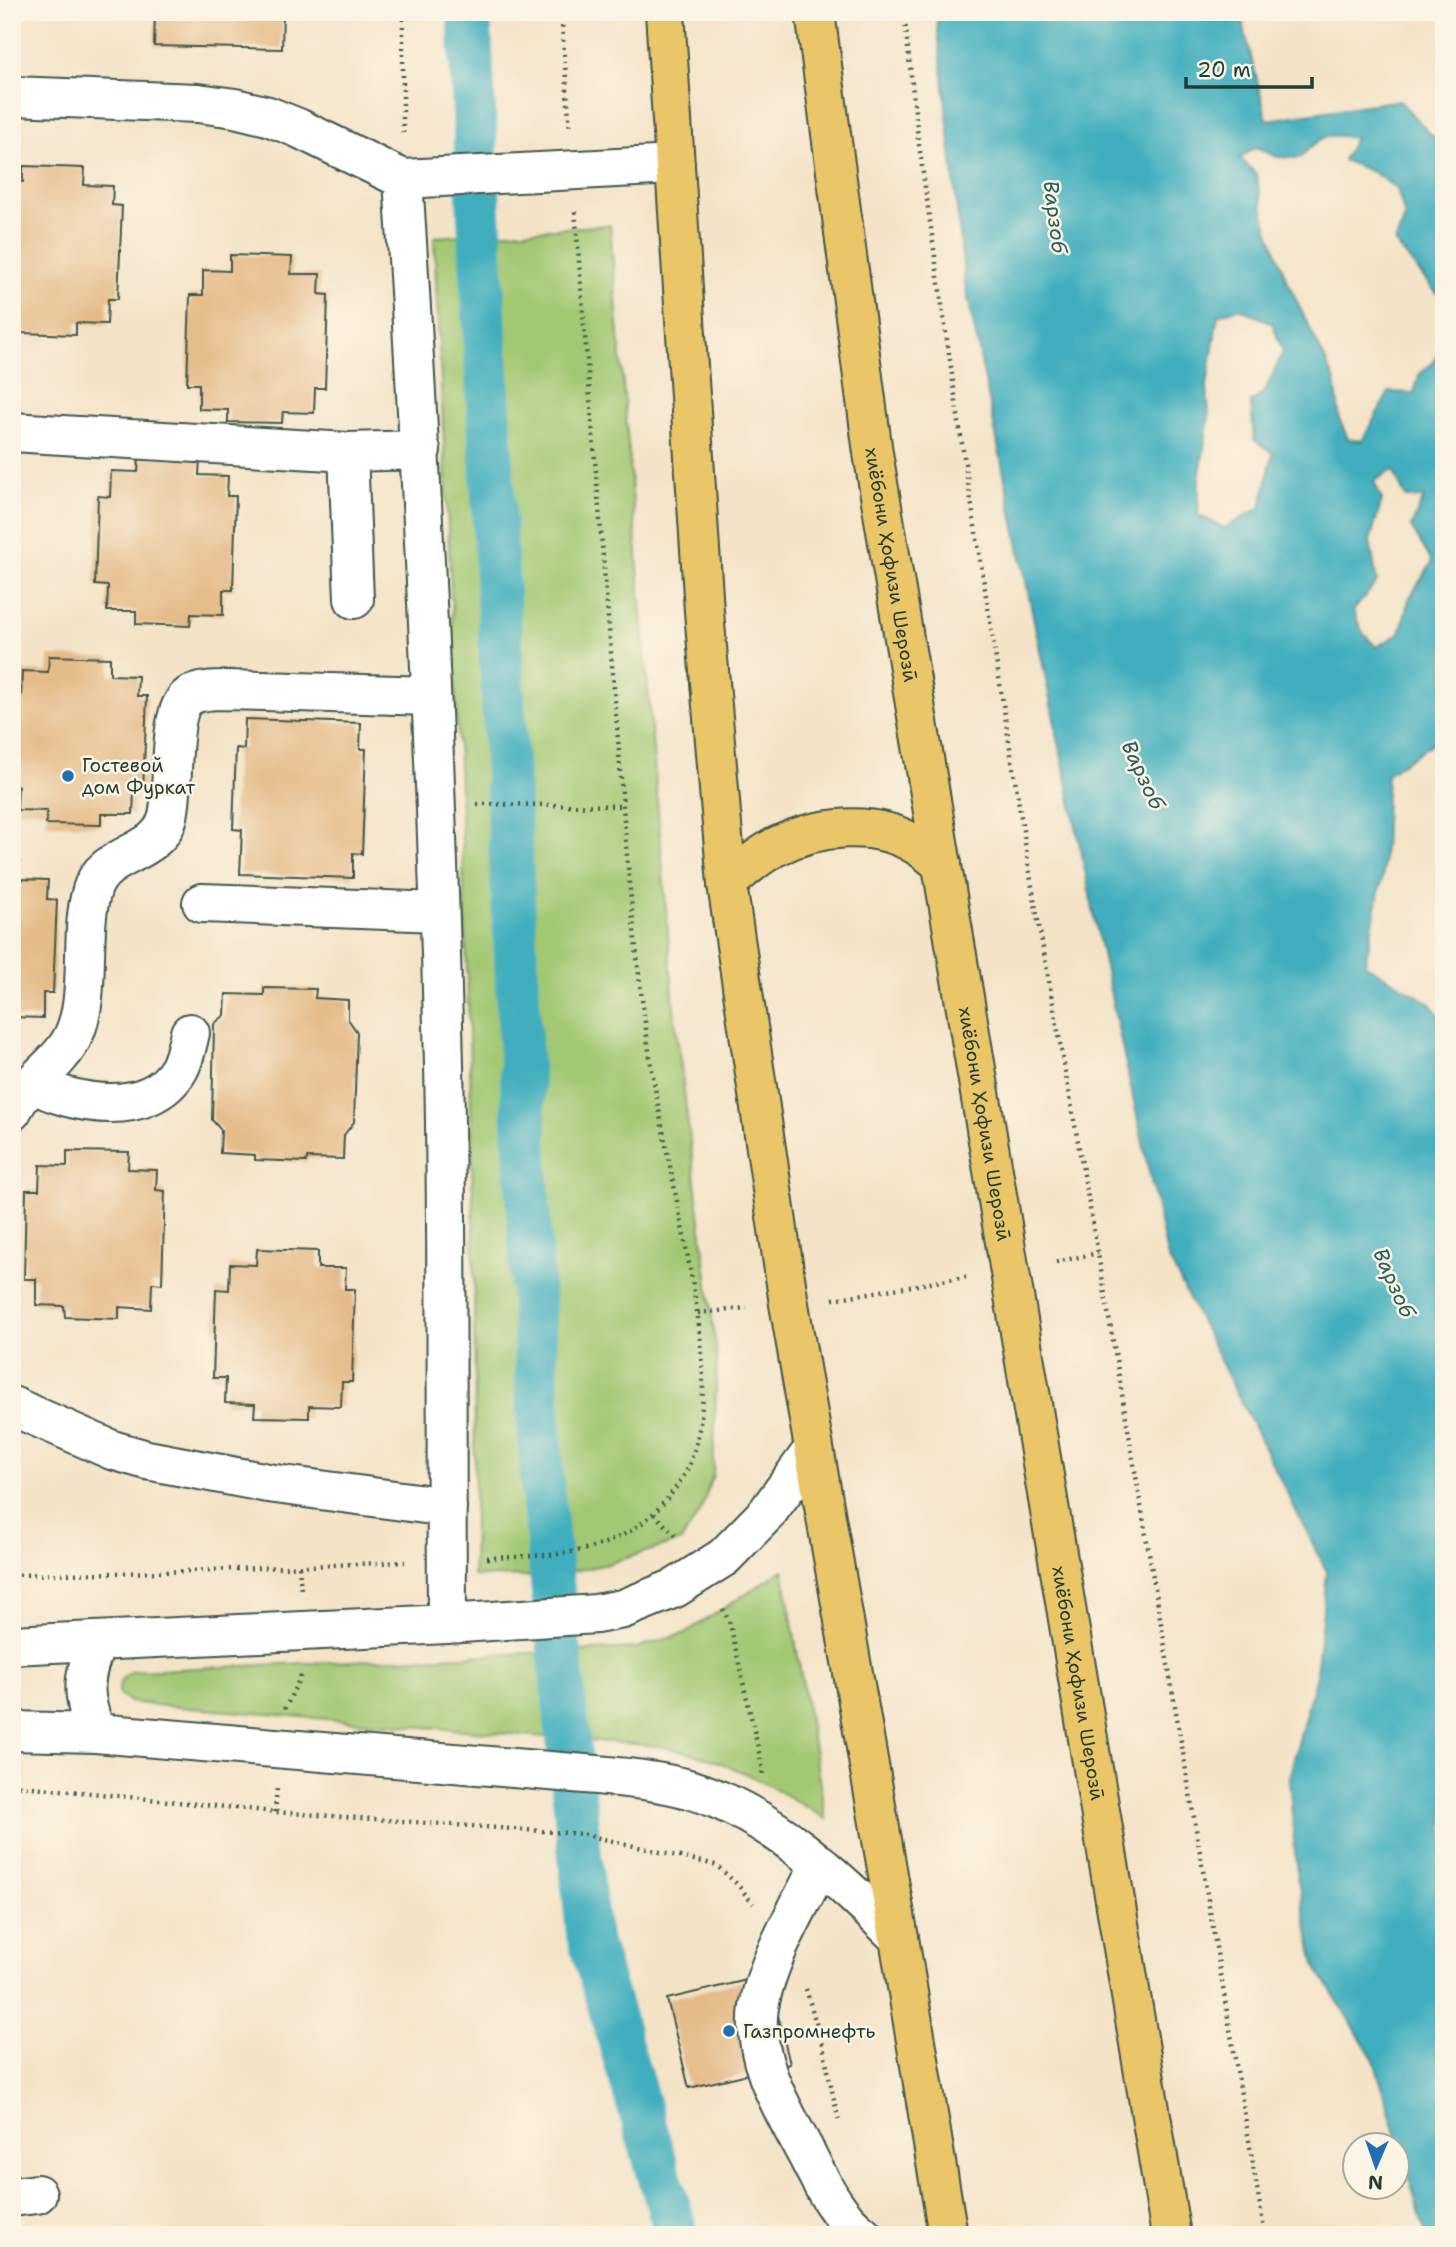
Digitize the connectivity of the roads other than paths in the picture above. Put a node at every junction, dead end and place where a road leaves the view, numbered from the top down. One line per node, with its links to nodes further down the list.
1 (665, 12): 4 (main road)
2 (815, 12): 11 (main road, хиёбони Ҳофизи Шерозӣ)
3 (12, 96): 5 (street)
4 (675, 165): 5 (street); 12 (main road)
5 (403, 179): 7 (street)
6 (12, 432): 8 (street)
7 (421, 450): 8 (street); 10 (street)
8 (348, 452): 9 (street)
9 (354, 599)
10 (431, 696): 14 (street); 16 (street)
11 (942, 864): 12 (main road); 29 (main road, хиёбони Ҳофизи Шерозӣ)
12 (727, 884): 18 (main road)
13 (202, 903): 14 (street)
14 (439, 912): 19 (street)
15 (190, 1033): 16 (street)
16 (22, 1097)
17 (12, 1406): 19 (street)
18 (813, 1450): 20 (street); 26 (main road)
19 (447, 1507): 20 (street)
20 (447, 1624): 21 (street)
21 (98, 1641): 22 (street); 24 (street)
22 (12, 1645)
23 (12, 1731): 24 (street)
24 (96, 1733): 25 (street)
25 (820, 1864): 26 (street); 27 (street)
26 (900, 1938): 28 (main road)
27 (863, 2235)
28 (948, 2235)
29 (1171, 2235)

